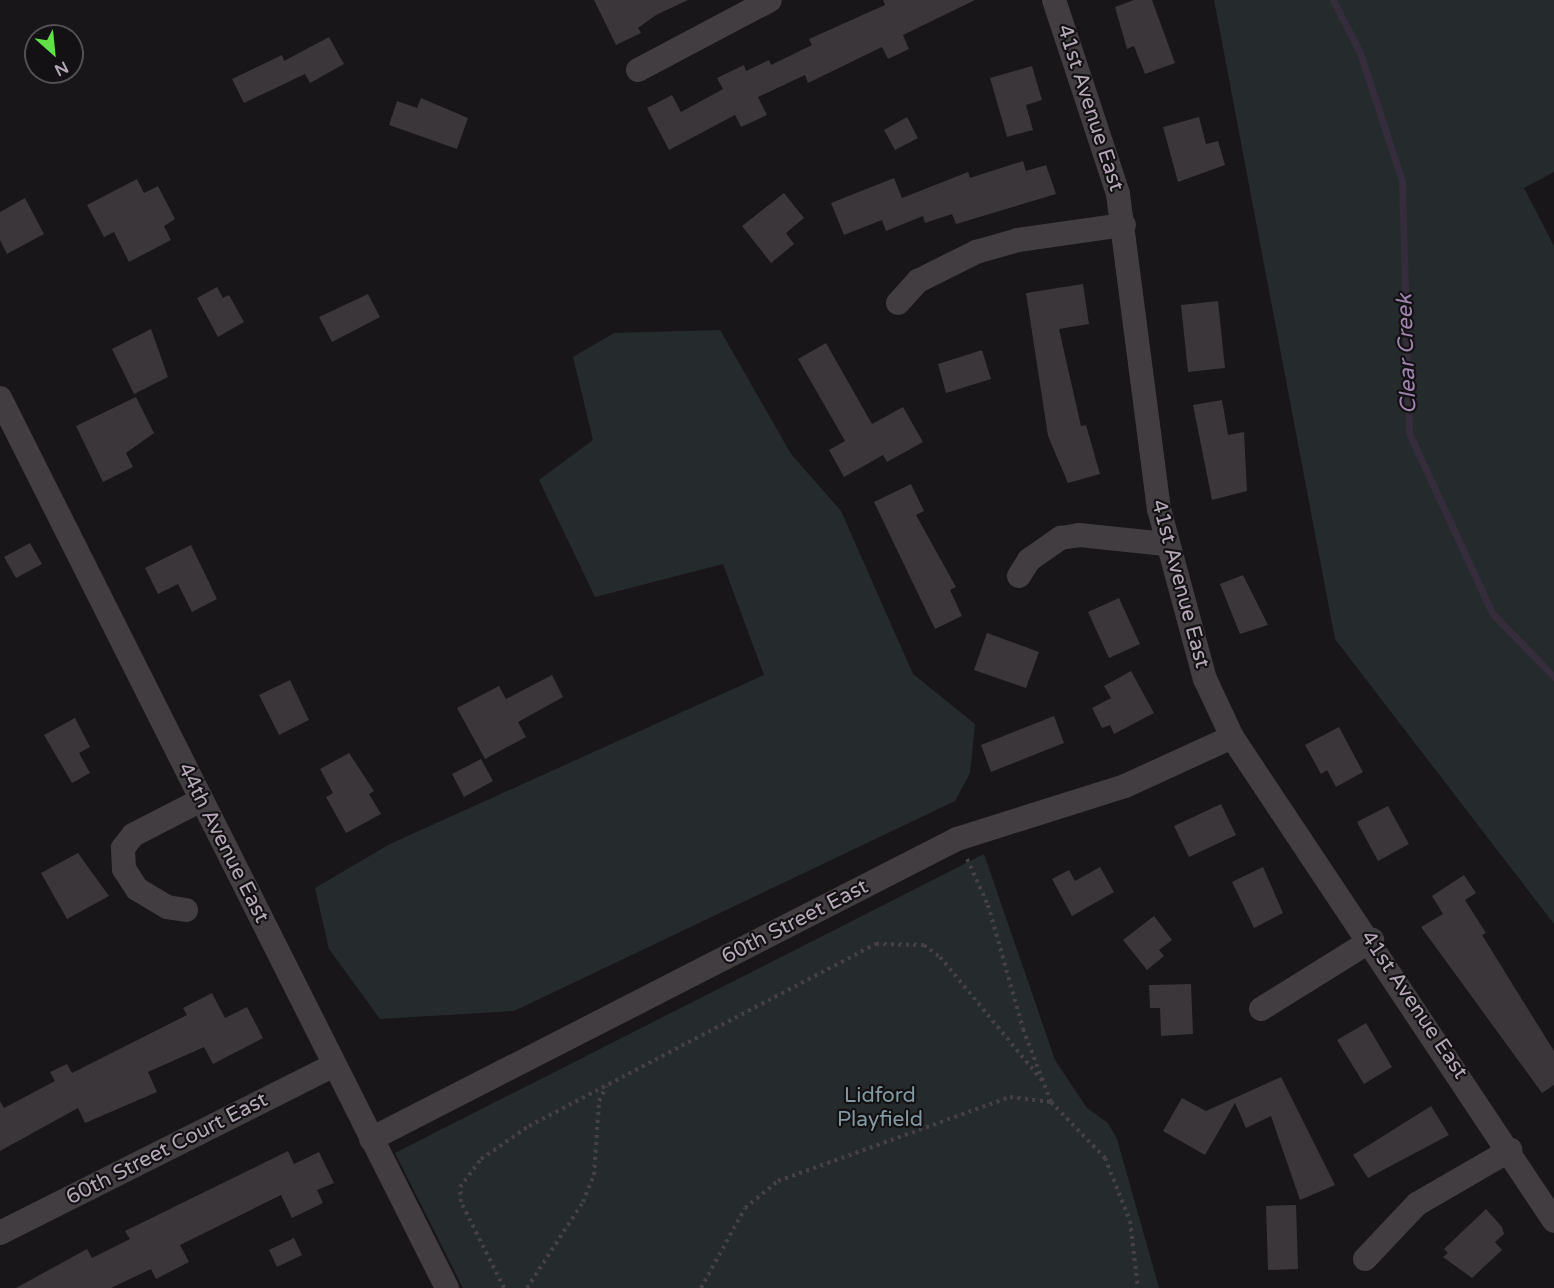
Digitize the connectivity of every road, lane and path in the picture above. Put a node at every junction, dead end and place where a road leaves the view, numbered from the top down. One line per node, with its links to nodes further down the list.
1 (770, 0): 3 (street)
2 (1054, 0): 4 (street, 41st Avenue East)
3 (638, 70)
4 (1124, 225): 5 (street); 7 (street, 41st Avenue East)
5 (898, 303)
6 (0, 398): 10 (street, 44th Avenue East)
7 (1166, 543): 8 (street); 9 (street, 41st Avenue East)
8 (1019, 576)
9 (1232, 737): 11 (street, 60th Street East); 13 (street, 41st Avenue East)
10 (201, 800): 12 (street); 15 (street, 44th Avenue East)
11 (957, 839): 16 (path); 19 (street, 60th Street East)
12 (186, 910)
13 (1372, 940): 14 (street); 20 (street, 41st Avenue East)
14 (1261, 1009)
15 (334, 1065): 19 (street, 44th Avenue East); 22 (street, 60th Street Court East)
16 (1045, 1084): 17 (path); 18 (path)
17 (606, 1086): 25 (path); 26 (path)
18 (1052, 1102): 27 (path); 28 (path)
19 (371, 1140): 24 (street, 44th Avenue East)
20 (1510, 1150): 21 (street, 41st Avenue East); 23 (street)
21 (1554, 1221)
22 (0, 1233)
23 (1365, 1259)
24 (447, 1288)
25 (504, 1288)
26 (527, 1288)
27 (701, 1288)
28 (1138, 1288)

